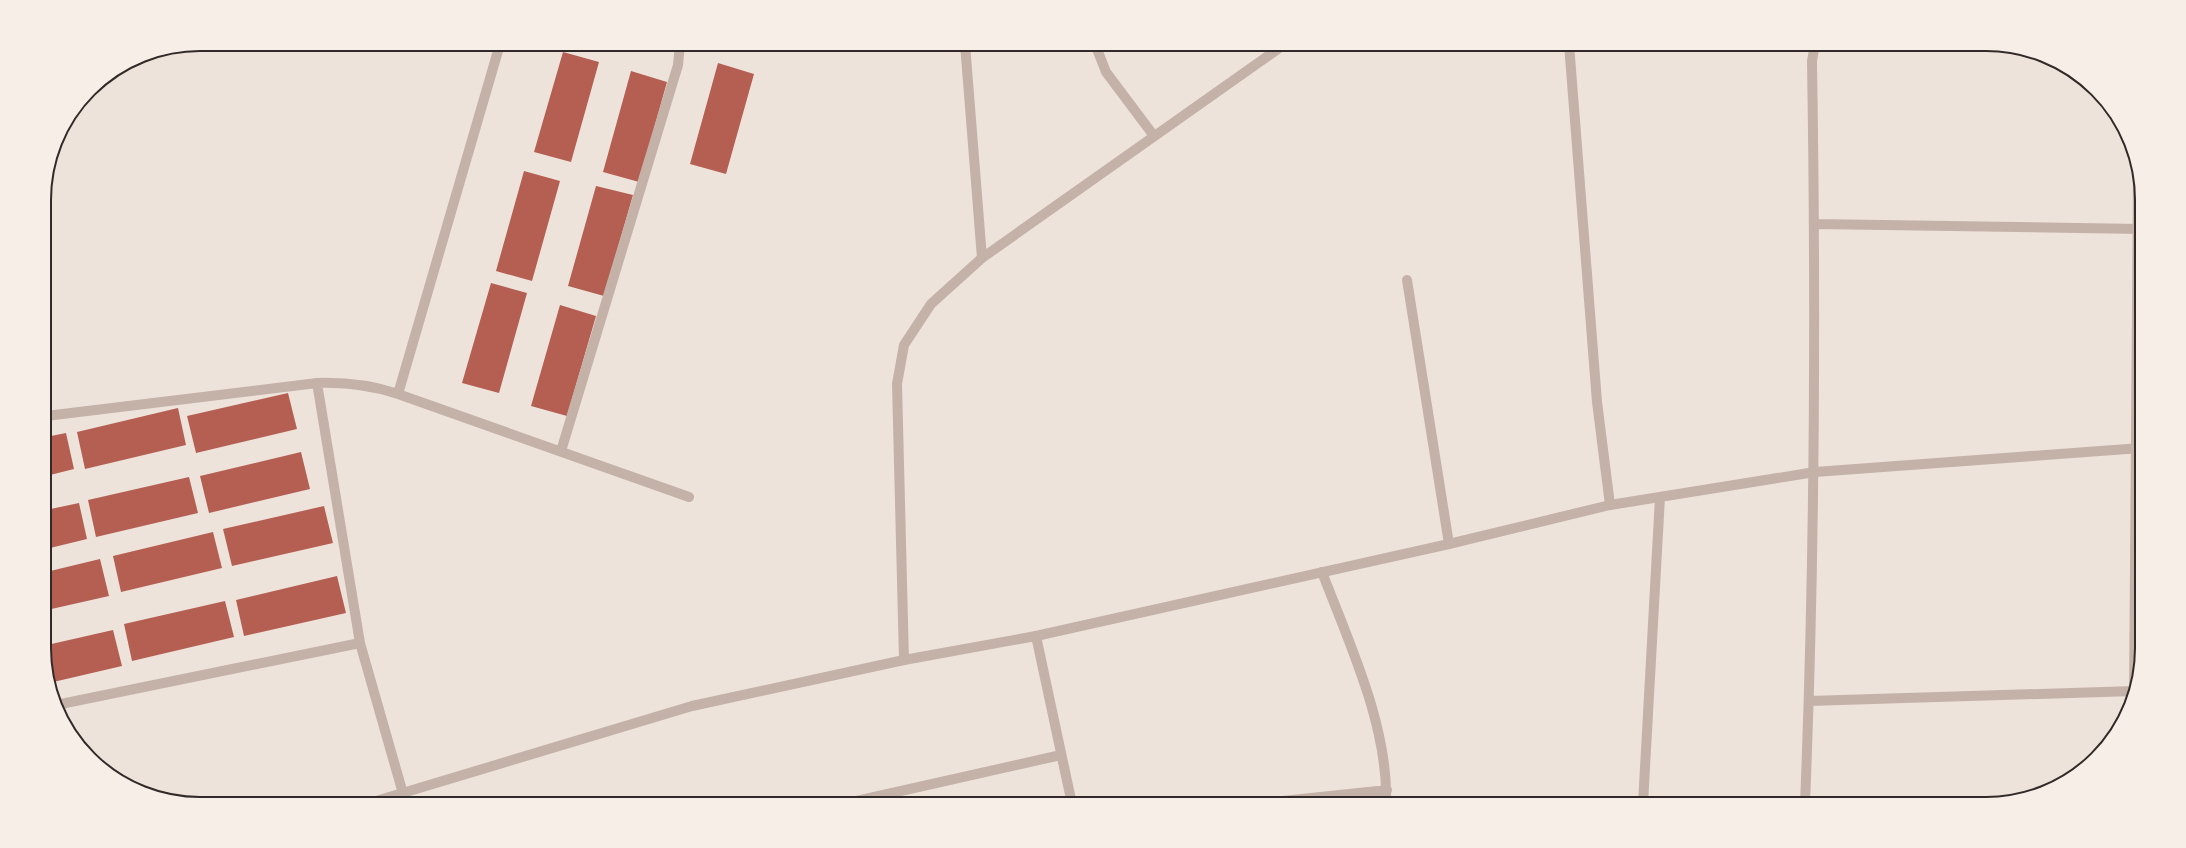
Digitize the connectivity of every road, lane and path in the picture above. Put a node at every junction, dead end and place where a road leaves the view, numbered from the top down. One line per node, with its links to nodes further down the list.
1 (498, 51): 14 (street)
2 (679, 51): 17 (street)
3 (966, 51): 11 (street)
4 (1098, 51): 8 (street)
5 (1275, 51): 8 (street)
6 (1570, 51): 21 (street)
7 (1814, 51): 9 (street)
8 (1154, 136): 11 (street)
9 (1815, 224): 10 (street); 18 (street)
10 (2135, 229)
11 (982, 258): 26 (street)
12 (1407, 280): 22 (street)
13 (317, 383): 14 (street); 15 (street); 25 (street)
14 (398, 394): 17 (street)
15 (51, 415)
16 (2135, 448): 18 (street)
17 (561, 451): 19 (street)
18 (1815, 472): 20 (street); 28 (street)
19 (689, 496)
20 (1660, 497): 21 (street); 39 (street)
21 (1610, 505): 22 (street)
22 (1449, 544): 23 (street)
23 (1322, 572): 24 (street); 31 (street)
24 (1036, 636): 26 (street); 30 (street)
25 (360, 643): 29 (street); 32 (street)
26 (904, 660): 32 (street)
27 (2128, 694): 28 (street)
28 (1810, 701): 40 (street)
29 (62, 704)
30 (1061, 755): 35 (street); 36 (street)
31 (1387, 790): 37 (street); 38 (street)
32 (403, 793): 33 (street); 34 (street)
33 (390, 797)
34 (404, 797)
35 (874, 797)
36 (1070, 797)
37 (1320, 797)
38 (1386, 797)
39 (1643, 797)
40 (1805, 797)

